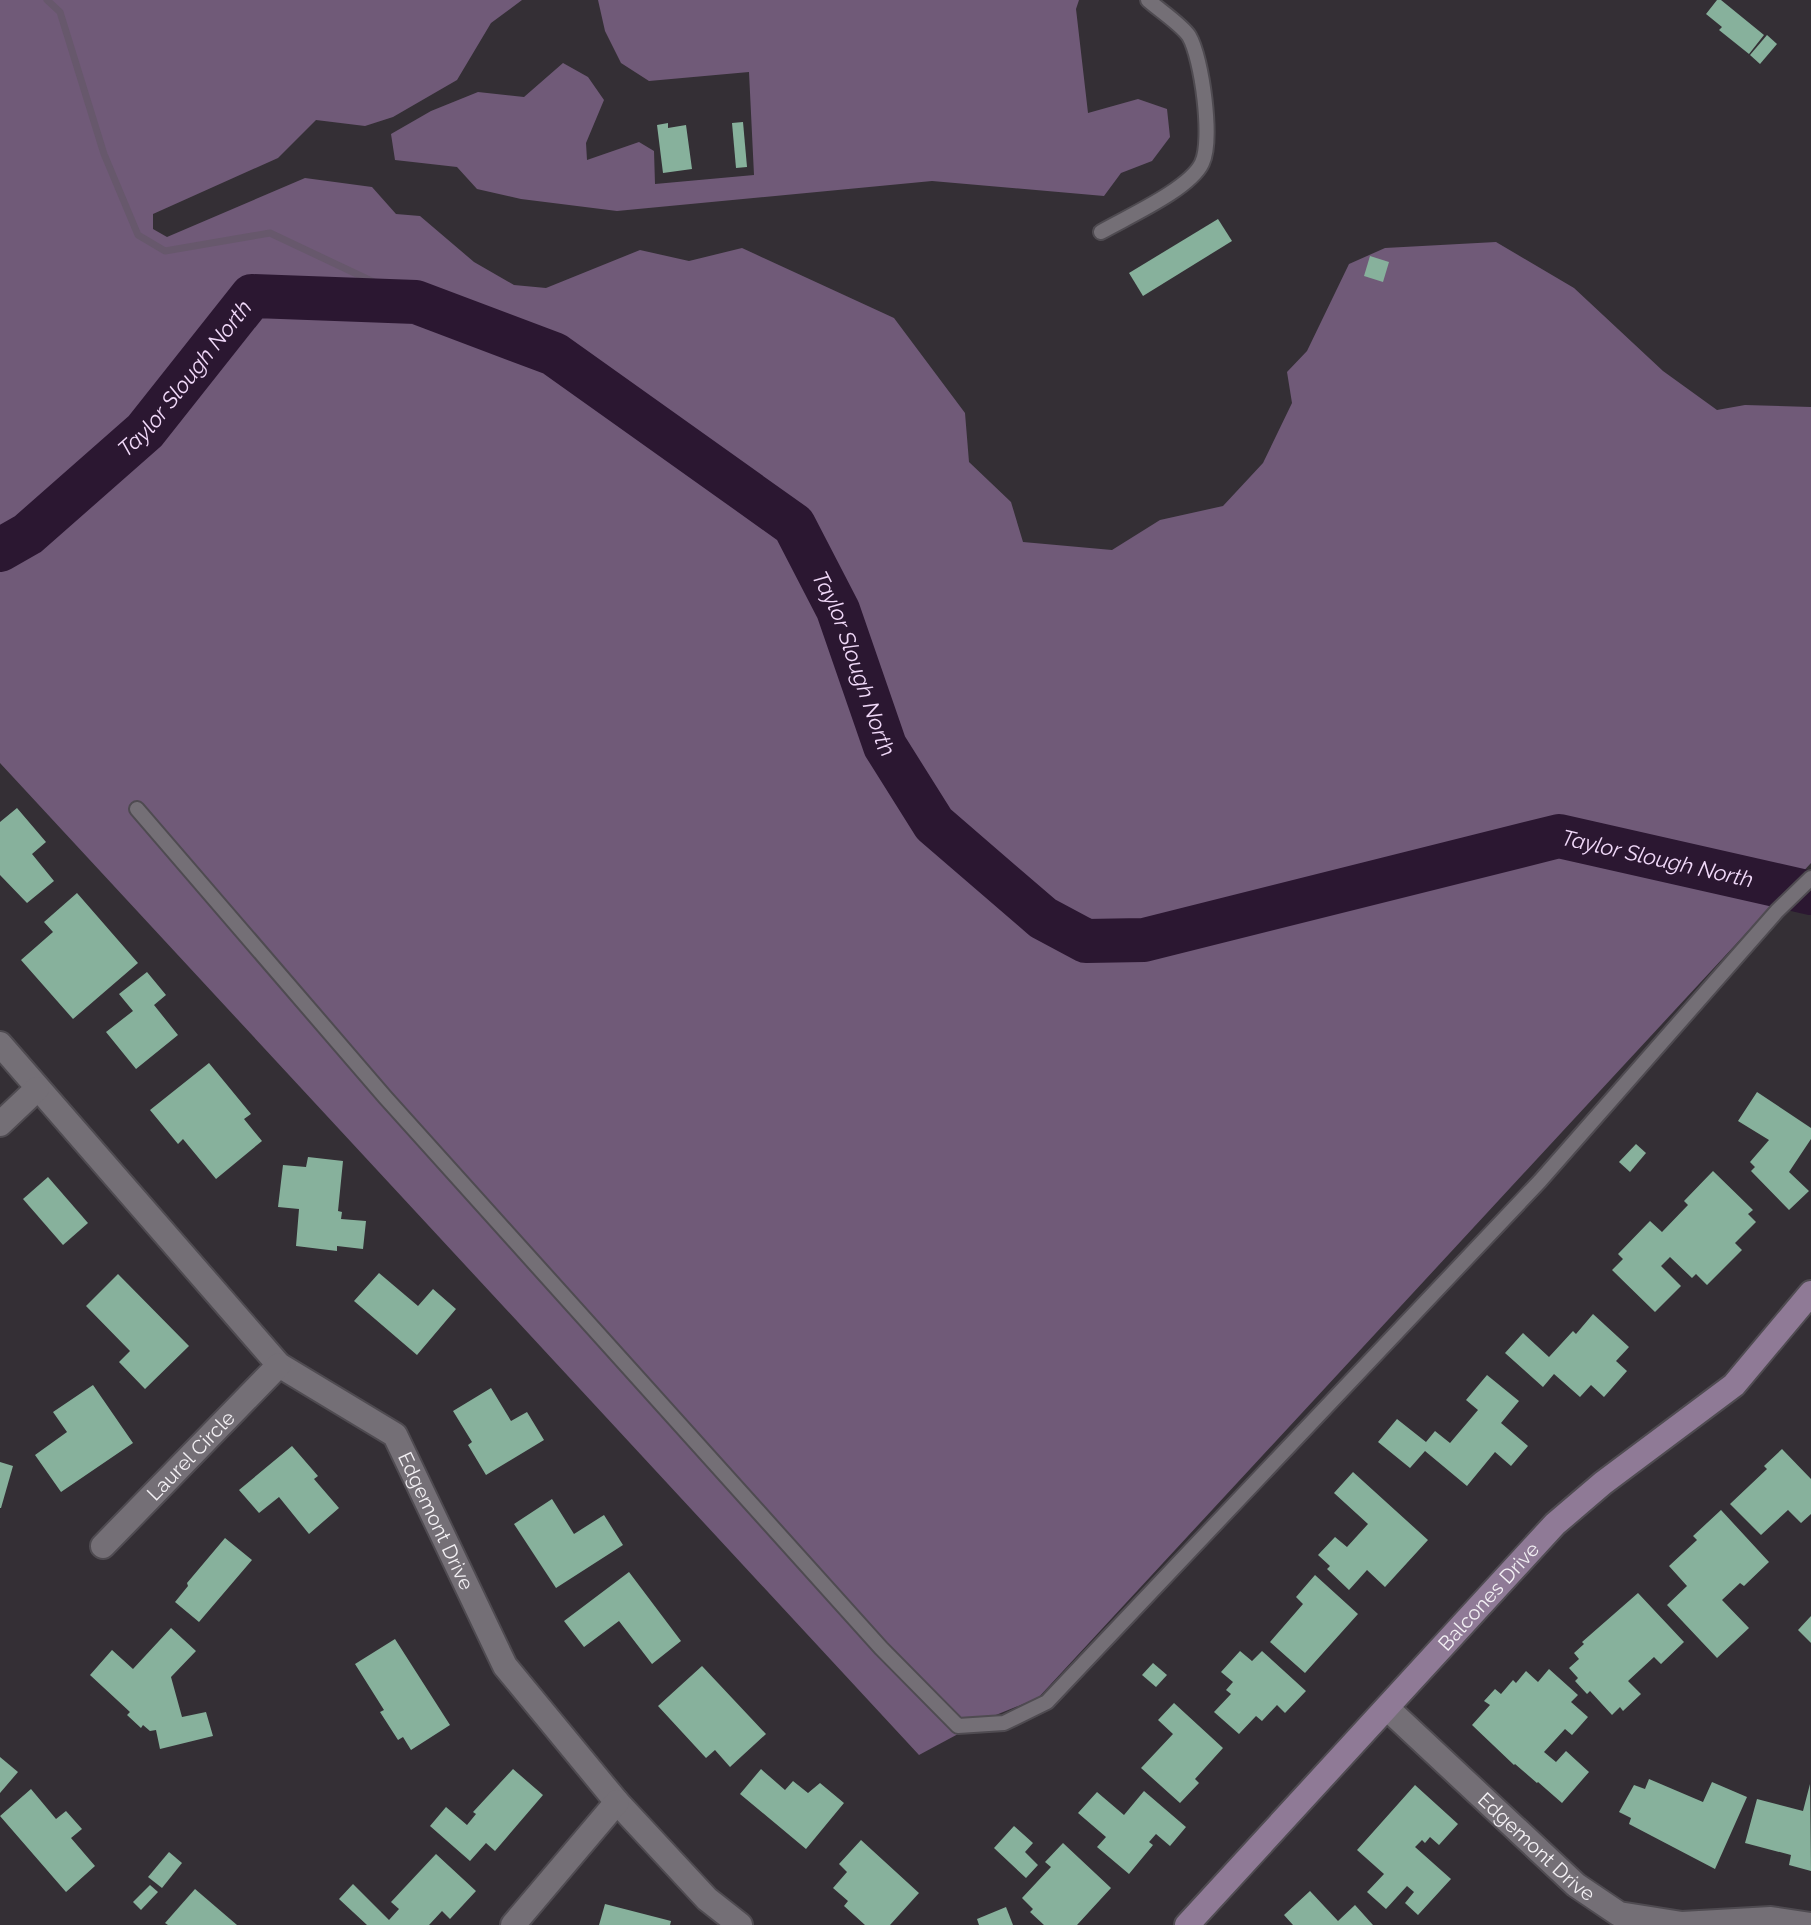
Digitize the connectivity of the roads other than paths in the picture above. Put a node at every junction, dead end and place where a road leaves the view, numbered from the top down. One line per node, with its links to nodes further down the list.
1 (1148, 0): 2 (lane)
2 (1101, 232)
3 (137, 809): 4 (lane)
4 (1811, 878)
5 (0, 1044): 6 (street, Edgemont Drive)
6 (37, 1089): 7 (street); 9 (street, Edgemont Drive)
7 (0, 1124)
8 (1811, 1293): 11 (street, Balcones Drive)
9 (279, 1365): 10 (street, Laurel Circle); 12 (street, Edgemont Drive)
10 (103, 1546)
11 (1387, 1708): 15 (street, Balcones Drive); 16 (street, Edgemont Drive)
12 (617, 1802): 13 (street); 14 (street, Edgemont Drive)
13 (513, 1925)
14 (740, 1925)
15 (1187, 1925)
16 (1682, 1925): 17 (street, Edgemont Drive)
17 (1810, 1925)

